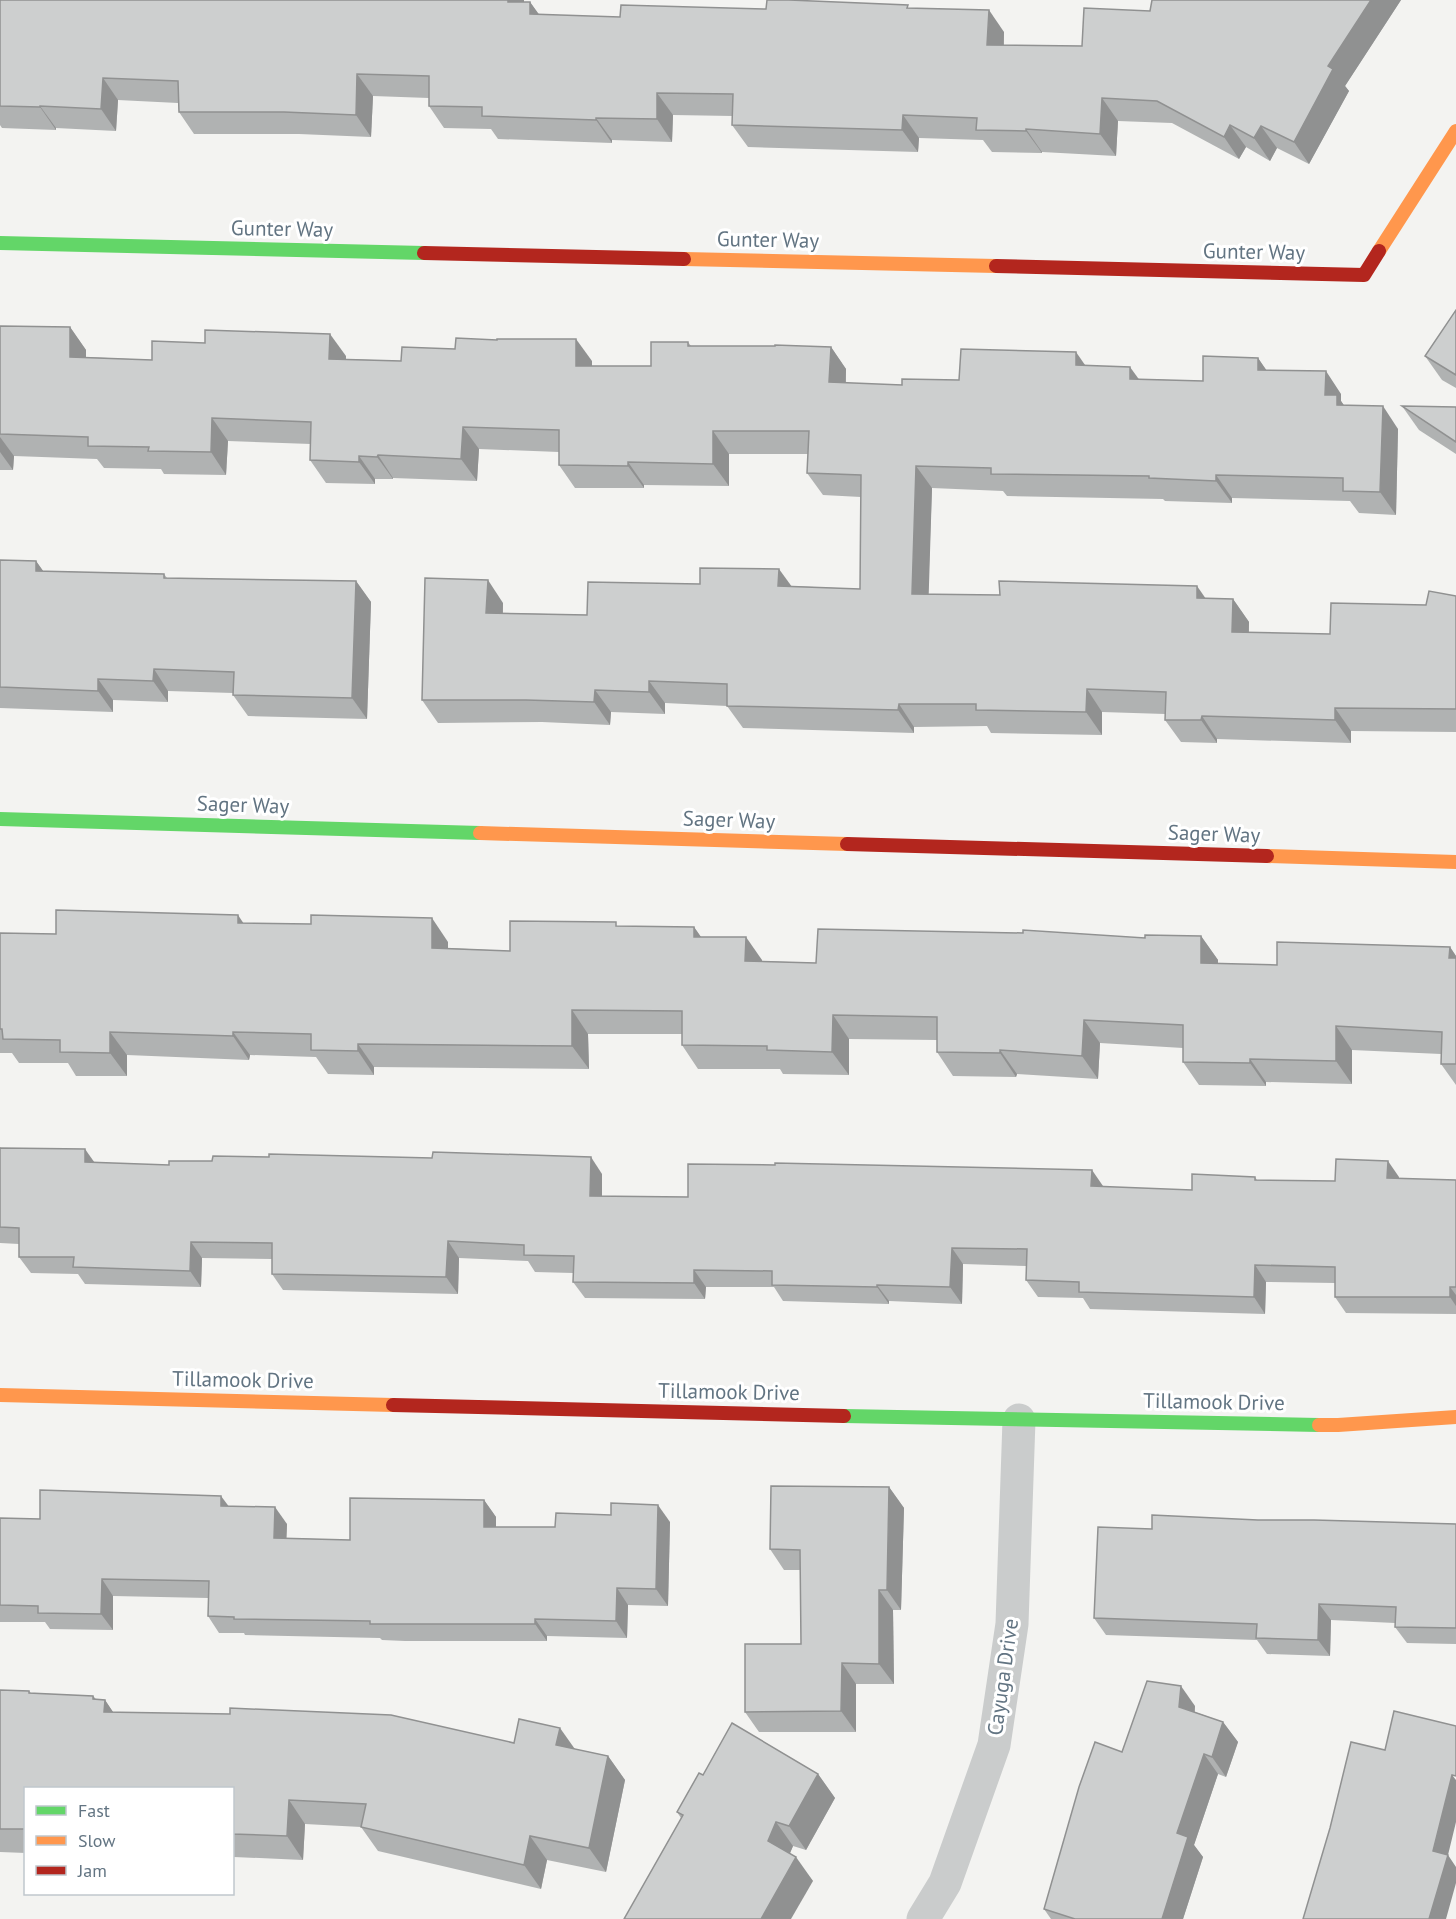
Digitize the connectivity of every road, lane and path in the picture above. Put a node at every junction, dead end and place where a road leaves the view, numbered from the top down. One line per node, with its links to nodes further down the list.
1 (1456, 131): 2 (street, Gunter Way)
2 (0, 243)
3 (0, 819): 4 (street, Sager Way)
4 (1456, 862)
5 (0, 1395): 7 (street, Tillamook Drive)
6 (1456, 1417): 7 (street, Tillamook Drive)
7 (1019, 1420): 8 (street, Cayuga Drive)
8 (923, 1919)

